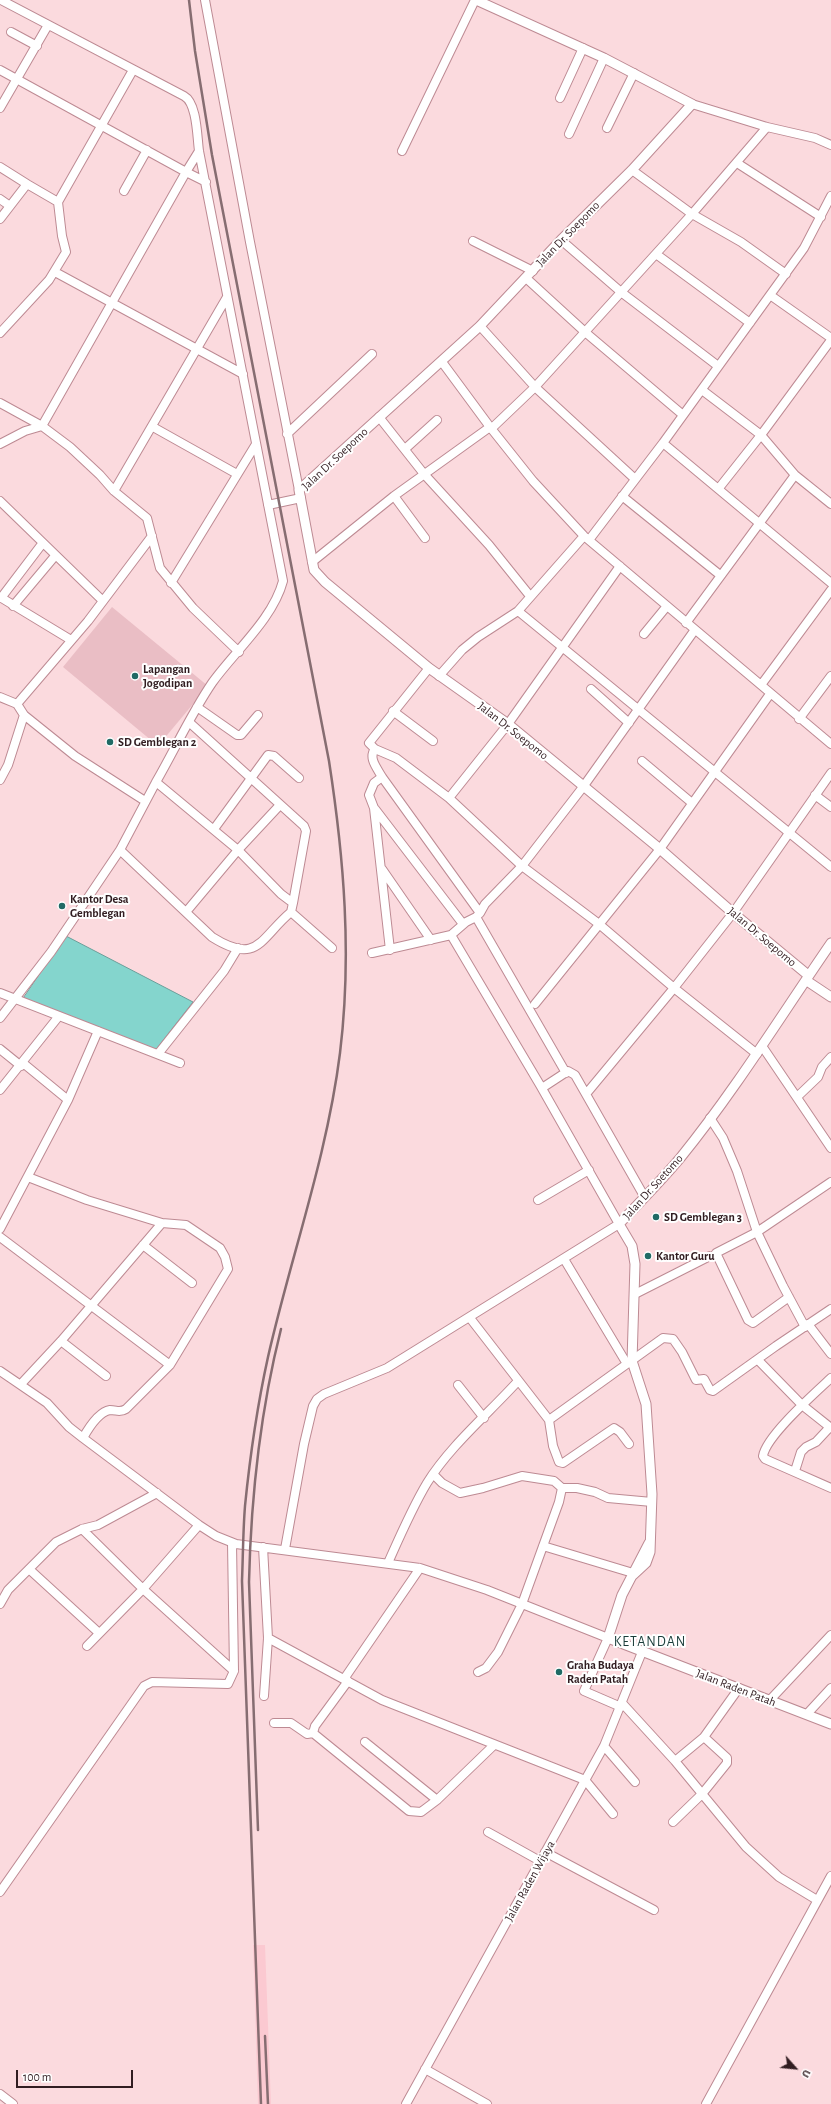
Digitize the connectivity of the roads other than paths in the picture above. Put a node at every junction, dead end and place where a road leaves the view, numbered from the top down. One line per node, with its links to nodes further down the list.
1 (206, 0): 69 (street)
2 (476, 0): 8 (street); 24 (street)
3 (3, 1): 4 (street); 5 (street)
4 (0, 10)
5 (48, 25): 7 (street); 11 (street)
6 (11, 32): 7 (street)
7 (37, 46): 13 (street)
8 (583, 48): 9 (street); 14 (street)
9 (604, 58): 12 (street); 20 (street)
10 (0, 70): 13 (street)
11 (133, 70): 17 (street); 23 (street)
12 (634, 73): 15 (street); 19 (street)
13 (16, 80): 16 (street); 17 (street)
14 (560, 98)
15 (692, 104): 18 (street); 27 (street, Jalan Dr. Soepomo)
16 (0, 108)
17 (101, 125): 22 (street); 34 (street)
18 (768, 127): 21 (street); 25 (street)
19 (607, 128)
20 (569, 134)
21 (831, 145)
22 (147, 150): 28 (street); 31 (street)
23 (198, 151): 28 (street); 29 (street)
24 (402, 151)
25 (737, 163): 36 (street); 37 (street)
26 (0, 167): 30 (street)
27 (632, 170): 36 (street); 39 (street, Jalan Dr. Soepomo)
28 (186, 172): 29 (street); 49 (street)
29 (206, 182): 48 (street)
30 (27, 184): 34 (street); 35 (street)
31 (124, 191)
32 (831, 196): 37 (street)
33 (0, 199): 35 (street)
34 (58, 202): 43 (street)
35 (10, 206): 38 (street)
36 (692, 214): 41 (street); 44 (street)
37 (821, 217): 44 (street)
38 (0, 219)
39 (561, 240): 42 (street, Jalan Dr. Soepomo); 46 (street)
40 (473, 241): 42 (street)
41 (656, 254): 46 (street); 50 (street)
42 (533, 271): 45 (street, Jalan Dr. Soepomo)
43 (55, 272): 49 (street); 53 (street)
44 (786, 274): 47 (street)
45 (526, 278): 51 (street, Jalan Dr. Soepomo); 52 (street)
46 (622, 292): 52 (street); 58 (street)
47 (770, 295): 50 (street); 54 (street)
48 (227, 297): 55 (street); 59 (street)
49 (113, 303): 55 (street); 66 (street)
50 (750, 322): 58 (street)
51 (480, 326): 57 (street, Jalan Dr. Soepomo); 60 (street)
52 (585, 332): 60 (street); 63 (street)
53 (0, 333)
54 (831, 339): 70 (street)
55 (198, 349): 59 (street); 67 (street)
56 (372, 354): 69 (street)
57 (442, 362): 64 (street, Jalan Dr. Soepomo); 68 (street)
58 (718, 366): 61 (street)
59 (243, 374): 73 (street)
60 (535, 387): 68 (street); 78 (street)
61 (702, 390): 63 (street); 70 (street)
62 (0, 403): 66 (street)
63 (683, 415): 71 (street)
64 (379, 417): 74 (street); 81 (street, Jalan Dr. Soepomo)
65 (437, 420): 74 (street)
66 (42, 426): 72 (street); 80 (street)
67 (152, 427): 75 (street); 80 (street)
68 (491, 428): 76 (street); 90 (street)
69 (287, 434): 81 (street)
70 (761, 435): 77 (street); 79 (street)
71 (663, 443): 78 (street); 79 (street)
72 (0, 444)
73 (256, 444): 75 (street); 86 (street)
74 (405, 449): 76 (street)
75 (237, 474): 97 (street)
76 (424, 474): 82 (street); 99 (street)
77 (795, 475): 85 (street); 87 (street)
78 (635, 479): 83 (street)
79 (719, 488): 87 (street)
80 (114, 491): 88 (street)
81 (300, 494): 86 (street); 93 (street, Jalan Dr. Soepomo)
82 (394, 496): 89 (street); 93 (street)
83 (622, 496): 90 (street); 95 (street)
84 (0, 501): 91 (street)
85 (831, 504)
86 (268, 505): 110 (street)
87 (759, 522): 95 (street); 96 (street)
88 (152, 536): 97 (street); 101 (street)
89 (425, 538)
90 (586, 538): 94 (street); 99 (street)
91 (42, 544): 92 (street); 100 (street)
92 (54, 556): 101 (street); 102 (street)
93 (312, 562): 111 (street, Jalan Dr. Soepomo)
94 (620, 566): 103 (street); 109 (street)
95 (720, 575): 105 (street)
96 (831, 583)
97 (171, 584): 110 (street)
98 (831, 590): 114 (street)
99 (530, 596): 104 (street)
100 (0, 598): 102 (street)
101 (103, 601): 108 (street)
102 (13, 606): 108 (street)
103 (667, 606): 105 (street); 107 (street)
104 (518, 610): 109 (street); 112 (street)
105 (686, 623): 106 (street)
106 (694, 631): 114 (street); 120 (street)
107 (644, 634)
108 (71, 640): 118 (street)
109 (564, 646): 120 (street); 127 (street)
110 (239, 652): 119 (street)
111 (429, 668): 112 (street, Jalan Dr. Soepomo); 121 (street)
112 (439, 676): 127 (street, Jalan Dr. Soepomo)
113 (831, 676): 124 (street)
114 (761, 685): 116 (street)
115 (591, 689): 126 (street)
116 (770, 694): 124 (street); 132 (street)
117 (0, 697): 118 (street)
118 (17, 704): 122 (street)
119 (197, 707): 123 (street); 125 (street)
120 (639, 709): 126 (street); 132 (street)
121 (393, 711): 128 (street); 130 (street)
122 (24, 715): 136 (street); 142 (street)
123 (258, 715)
124 (800, 719): 129 (street)
125 (190, 723): 137 (street); 138 (street)
126 (629, 723): 139 (street)
127 (508, 724): 139 (street, Jalan Dr. Soepomo); 141 (street)
128 (433, 741)
129 (831, 744)
130 (375, 749): 134 (street); 141 (street)
131 (642, 761): 143 (street)
132 (713, 772): 143 (street); 148 (street)
133 (831, 772): 140 (street)
134 (382, 777): 146 (street); 159 (street)
135 (299, 778): 137 (street)
136 (0, 780)
137 (251, 780): 144 (street); 147 (street)
138 (156, 782): 142 (street); 147 (street)
139 (583, 787): 149 (street, Jalan Dr. Soepomo); 152 (street)
140 (815, 795): 145 (street); 148 (street)
141 (449, 798): 152 (street)
142 (145, 801): 150 (street)
143 (692, 803): 149 (street)
144 (279, 806): 151 (street); 155 (street)
145 (831, 807)
146 (374, 808): 153 (street); 160 (street)
147 (214, 829): 151 (street)
148 (789, 833): 154 (street); 158 (street)
149 (660, 849): 158 (street, Jalan Dr. Soepomo); 161 (street)
150 (120, 850): 156 (street); 173 (street)
151 (238, 850): 155 (street); 156 (street)
152 (522, 866): 159 (street); 161 (street)
153 (381, 867): 163 (street); 167 (street)
154 (831, 867)
155 (293, 903): 157 (street)
156 (186, 912): 165 (street)
157 (291, 912): 165 (street); 166 (street)
158 (733, 913): 169 (street, Jalan Dr. Soepomo); 170 (street)
159 (478, 915): 160 (street); 184 (street)
160 (463, 924): 162 (street)
161 (599, 924): 170 (street); 174 (street)
162 (451, 935): 163 (street); 185 (street)
163 (431, 940): 167 (street)
164 (831, 944): 169 (street, Jalan Dr. Soetomo)
165 (238, 948): 180 (street)
166 (332, 948)
167 (390, 950): 168 (street)
168 (372, 953)
169 (808, 978): 172 (street, Jalan Dr. Soepomo); 179 (street, Jalan Dr. Soetomo)
170 (674, 988): 179 (street); 187 (street)
171 (0, 993): 173 (street)
172 (831, 997)
173 (16, 999): 175 (street); 176 (street)
174 (535, 1004)
175 (59, 1016): 177 (street); 183 (street)
176 (0, 1018)
177 (98, 1031): 180 (street); 189 (street)
178 (0, 1049): 183 (street)
179 (760, 1050): 188 (street); 190 (street, Jalan Dr. Soetomo)
180 (158, 1054): 182 (street)
181 (831, 1057): 188 (street)
182 (180, 1063)
183 (22, 1064): 186 (street); 189 (street)
184 (566, 1073): 185 (street); 187 (street)
185 (542, 1088): 192 (street)
186 (0, 1090)
187 (586, 1094): 195 (street)
188 (797, 1097): 191 (street)
189 (68, 1100): 193 (street)
190 (710, 1118): 195 (street, Jalan Dr. Soetomo); 200 (street)
191 (831, 1148)
192 (589, 1170): 196 (street); 198 (street)
193 (28, 1177): 197 (street); 199 (street)
194 (831, 1182): 200 (street)
195 (644, 1196): 198 (street, Jalan Dr. Soetomo)
196 (538, 1200)
197 (162, 1223): 202 (street); 216 (street)
198 (619, 1224): 204 (street); 206 (street, Jalan Dr. Soetomo)
199 (0, 1229)
200 (758, 1232): 207 (street); 207 (street)
201 (0, 1237): 208 (street)
202 (143, 1245): 205 (street); 208 (street)
203 (710, 1256): 206 (street)
204 (564, 1259): 210 (street); 215 (street)
205 (192, 1283)
206 (635, 1294): 215 (street, Jalan Dr. Soetomo)
207 (789, 1297): 211 (street)
208 (91, 1306): 212 (street); 216 (street)
209 (831, 1309): 211 (street)
210 (470, 1318): 220 (street); 240 (street)
211 (807, 1326): 213 (street); 214 (street)
212 (61, 1341): 218 (street); 221 (street)
213 (831, 1354)
214 (758, 1360): 215 (street); 223 (street)
215 (629, 1362): 225 (street); 234 (street, Jalan Dr. Soetomo)
216 (170, 1365): 227 (street)
217 (2, 1375): 221 (street)
218 (106, 1376)
219 (831, 1378): 223 (street)
220 (518, 1381): 224 (street); 225 (street)
221 (21, 1384): 227 (street)
222 (458, 1385): 224 (street)
223 (802, 1405): 226 (street); 229 (street)
224 (484, 1418): 230 (street)
225 (549, 1420): 228 (street)
226 (831, 1427): 229 (street)
227 (83, 1438): 233 (street)
228 (629, 1444)
229 (795, 1471): 232 (street)
230 (433, 1474): 231 (street); 241 (street)
231 (562, 1488): 234 (street); 238 (street)
232 (831, 1488)
233 (157, 1493): 235 (street); 236 (street)
234 (652, 1502): 244 (street, Jalan Dr. Soetomo)
235 (199, 1525): 237 (street); 245 (street)
236 (82, 1530): 243 (street); 245 (street)
237 (232, 1543): 239 (street); 254 (street)
238 (543, 1546): 244 (street); 247 (street)
239 (263, 1547): 240 (street); 250 (street)
240 (285, 1549): 241 (street)
241 (388, 1563): 242 (street)
242 (420, 1568): 247 (street); 256 (street)
243 (29, 1569): 246 (street); 248 (street)
244 (632, 1574): 251 (street, Jalan Dr. Soetomo)
245 (143, 1589): 248 (street); 254 (street)
246 (0, 1604)
247 (522, 1604): 251 (street); 255 (street)
248 (98, 1633): 252 (street)
249 (831, 1635): 260 (street)
250 (268, 1638): 256 (street); 259 (street)
251 (608, 1638): 253 (street, Jalan Raden Patah); 261 (street)
252 (87, 1646)
253 (642, 1652): 257 (street, Jalan Raden Patah); 261 (street, Jalan Raden Wijaya)
254 (234, 1671): 281 (street)
255 (478, 1672)
256 (346, 1680): 265 (street); 268 (street)
257 (739, 1688): 260 (street, Jalan Raden Patah); 266 (street)
258 (829, 1694): 262 (street)
259 (264, 1696)
260 (769, 1700): 262 (street, Jalan Raden Patah)
261 (622, 1705): 269 (street, Jalan Raden Wijaya); 270 (street)
262 (807, 1714): 264 (street, Jalan Raden Patah)
263 (274, 1723): 265 (street)
264 (831, 1724)
265 (313, 1733): 274 (street)
266 (704, 1737): 270 (street); 273 (street)
267 (365, 1742): 274 (street)
268 (494, 1745): 271 (street); 274 (street)
269 (604, 1746): 271 (street, Jalan Raden Wijaya); 272 (street)
270 (676, 1761): 273 (street)
271 (585, 1780): 275 (street); 278 (street, Jalan Raden Wijaya)
272 (635, 1782)
273 (702, 1794): 276 (street); 282 (street)
274 (437, 1800)
275 (613, 1814)
276 (673, 1822)
277 (488, 1832): 279 (street)
278 (545, 1852): 279 (street, Jalan Raden Wijaya); 283 (street)
279 (540, 1861): 284 (street, Jalan Raden Wijaya)
280 (831, 1876): 282 (street)
281 (0, 1892)
282 (818, 1900): 289 (street)
283 (654, 1910)
284 (425, 2069): 287 (street, Jalan Raden Wijaya); 288 (street)
285 (0, 2094): 286 (street)
286 (13, 2104)
287 (406, 2104)
288 (487, 2104)
289 (706, 2104)

